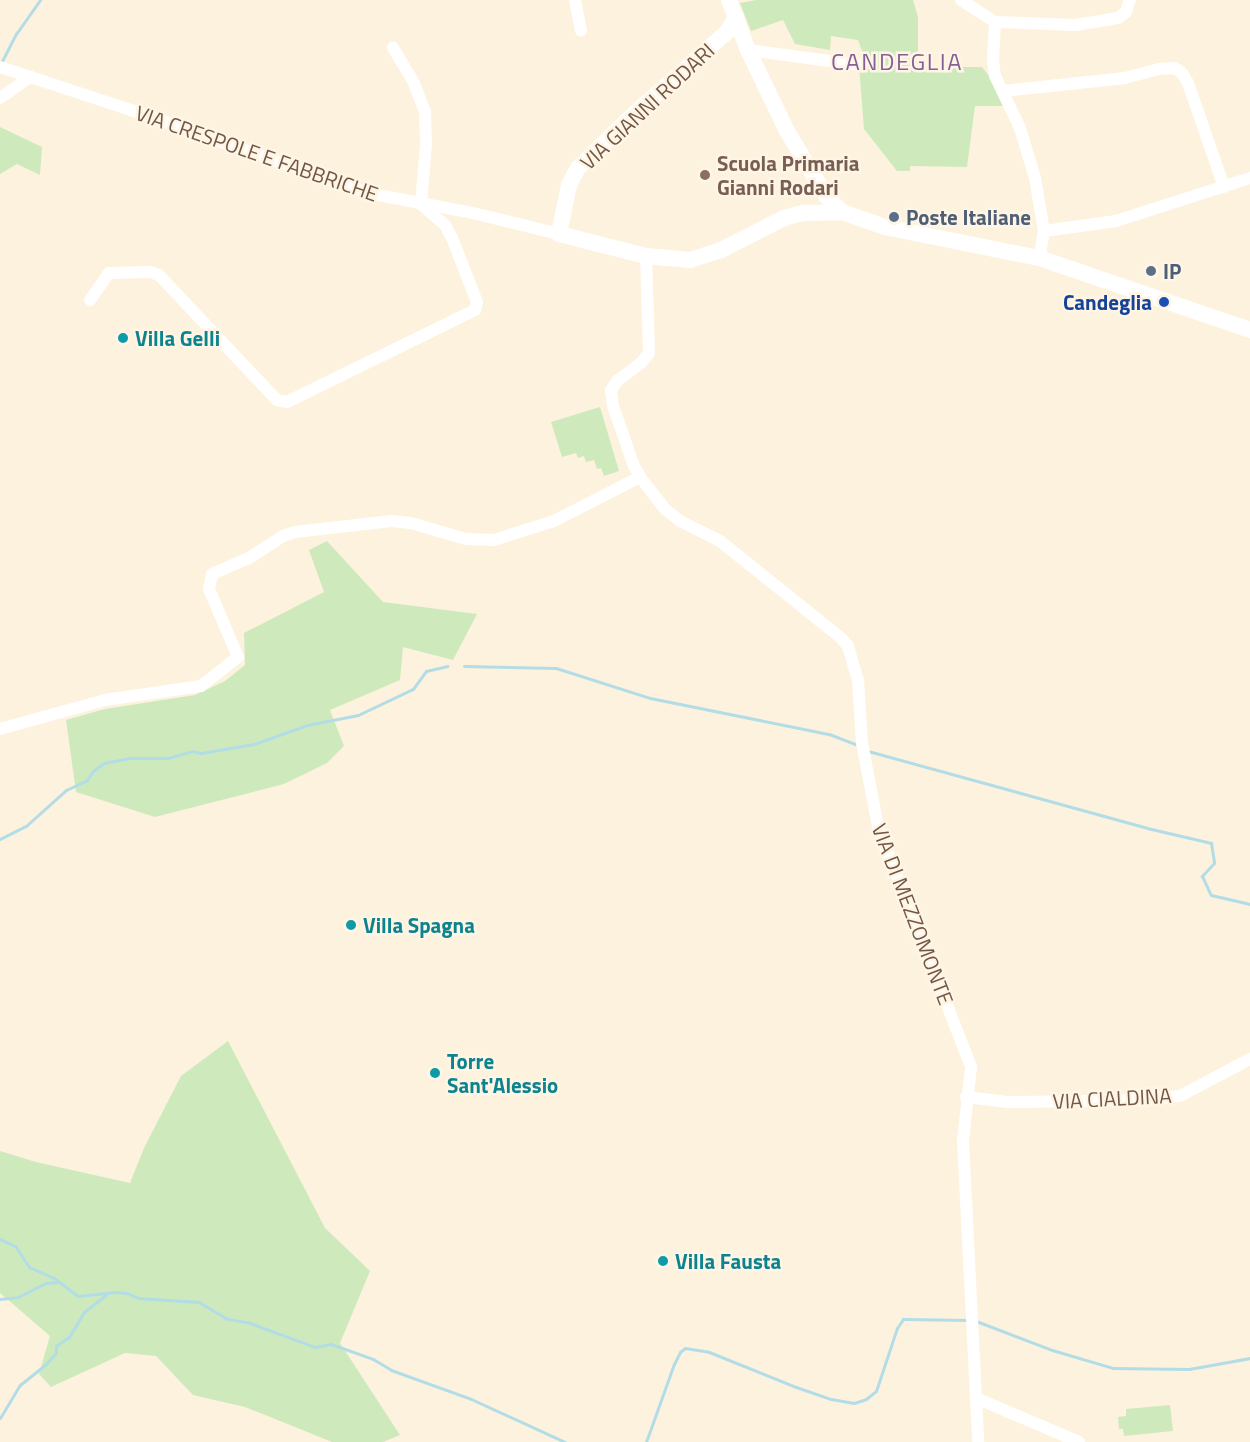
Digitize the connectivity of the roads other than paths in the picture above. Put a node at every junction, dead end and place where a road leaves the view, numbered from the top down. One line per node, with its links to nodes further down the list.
1 (575, 0): 7 (street)
2 (729, 0): 5 (main road)
3 (961, 0): 6 (street)
4 (1130, 0): 6 (street)
5 (736, 17): 8 (main road, VIA GIANNI RODARI); 9 (main road)
6 (995, 22): 14 (street)
7 (581, 30)
8 (727, 32): 9 (main road); 21 (main road, VIA GIANNI RODARI)
9 (746, 43): 11 (street); 19 (main road)
10 (393, 48): 18 (street)
11 (859, 64)
12 (5, 69): 13 (street, VIA CRESPOLE E FABBRICHE)
13 (30, 77): 15 (street); 18 (street, VIA CRESPOLE E FABBRICHE)
14 (1003, 91): 17 (street); 20 (street)
15 (0, 98)
16 (1250, 178): 17 (street)
17 (1224, 187): 20 (street)
18 (421, 204): 21 (street, VIA CRESPOLE E FABBRICHE); 24 (street)
19 (842, 212): 22 (main road); 23 (main road)
20 (1044, 231): 23 (street)
21 (559, 234): 22 (main road)
22 (646, 256): 26 (street, VIA DI MEZZOMONTE)
23 (1039, 258): 25 (main road)
24 (90, 300)
25 (1250, 330)
26 (640, 477): 27 (street); 29 (street, VIA DI MEZZOMONTE)
27 (0, 729)
28 (1250, 1059): 29 (street, VIA CIALDINA)
29 (966, 1097): 30 (street, VIA DI MEZZOMONTE)
30 (976, 1398): 31 (street, VIA DI MEZZOMONTE); 32 (street)
31 (978, 1442)
32 (1079, 1442)

